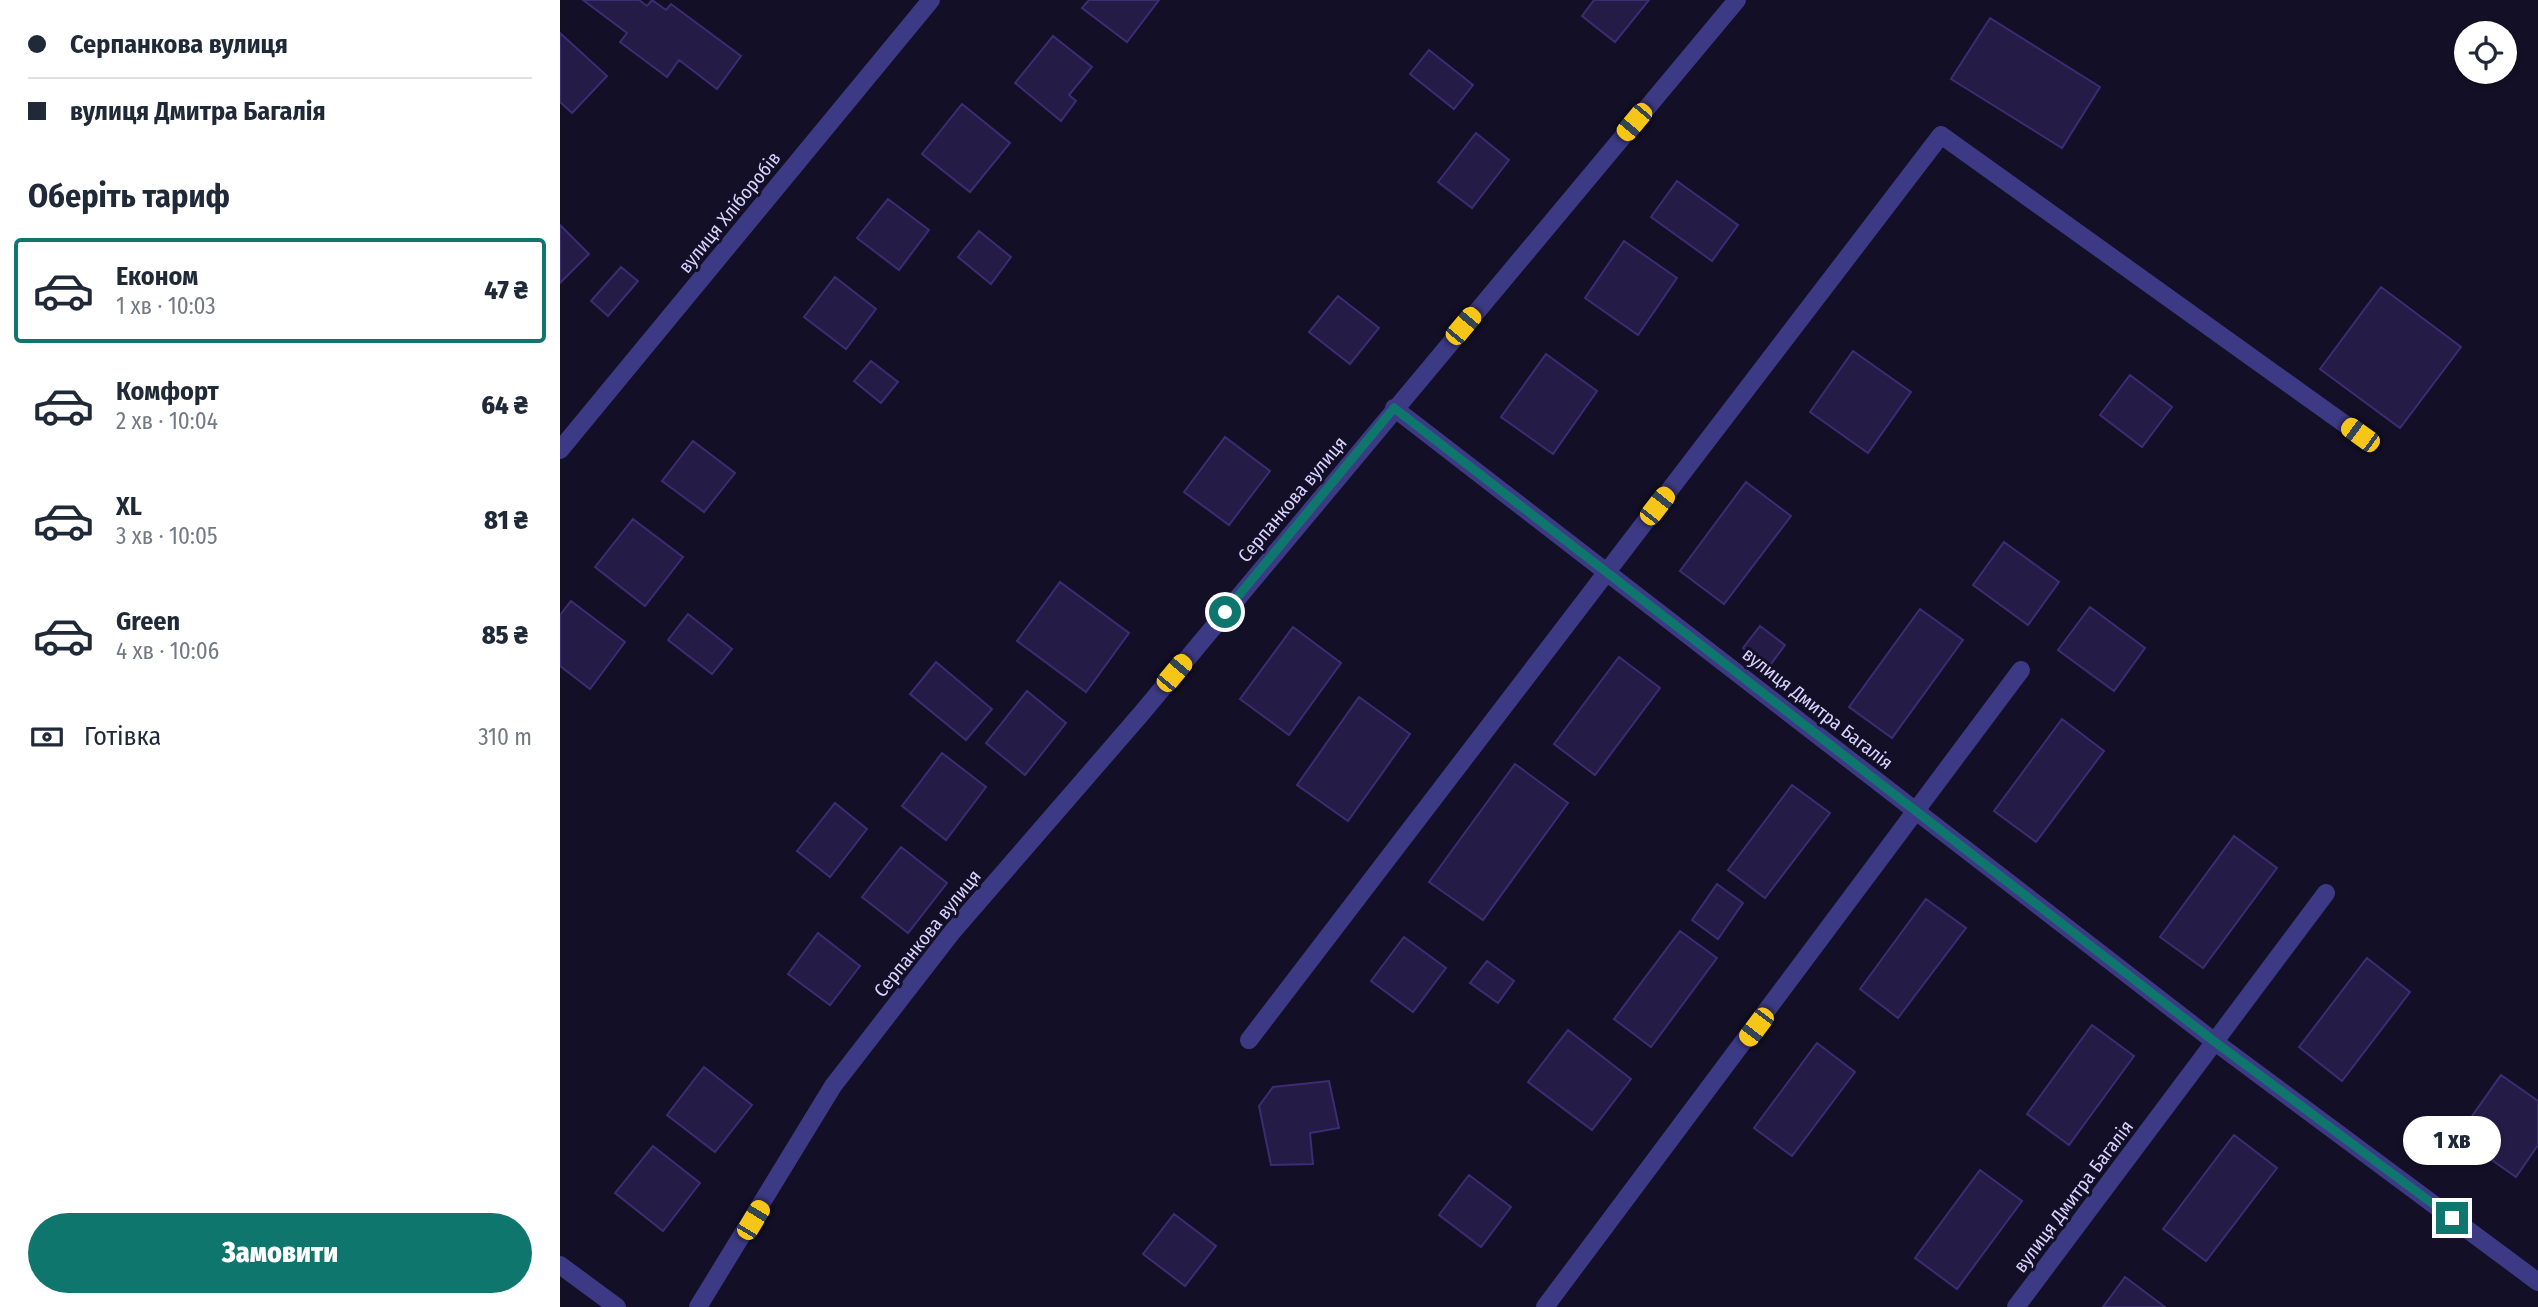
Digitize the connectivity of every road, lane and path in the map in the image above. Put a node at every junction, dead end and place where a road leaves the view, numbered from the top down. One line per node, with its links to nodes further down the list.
1 (931, 0): 5 (street, вулиця Хліборобів)
2 (1737, 0): 3 (street, Серпанкова вулиця)
3 (1394, 408): 6 (street, вулиця Дмитра Багалія); 15 (street, Серпанкова вулиця)
4 (2360, 435): 6 (street)
5 (560, 450)
6 (1607, 572): 8 (street, вулиця Дмитра Багалія); 10 (street)
7 (2021, 670): 8 (street)
8 (1918, 811): 11 (street, вулиця Дмитра Багалія); 16 (street)
9 (2326, 893): 11 (street, вулиця Дмитра Багалія)
10 (1249, 1041)
11 (2215, 1042): 13 (street, вулиця Дмитра Багалія); 17 (street, вулиця Дмитра Багалія)
12 (560, 1265): 14 (street)
13 (2538, 1282)
14 (617, 1307)
15 (698, 1307)
16 (1545, 1307)
17 (2016, 1307)

